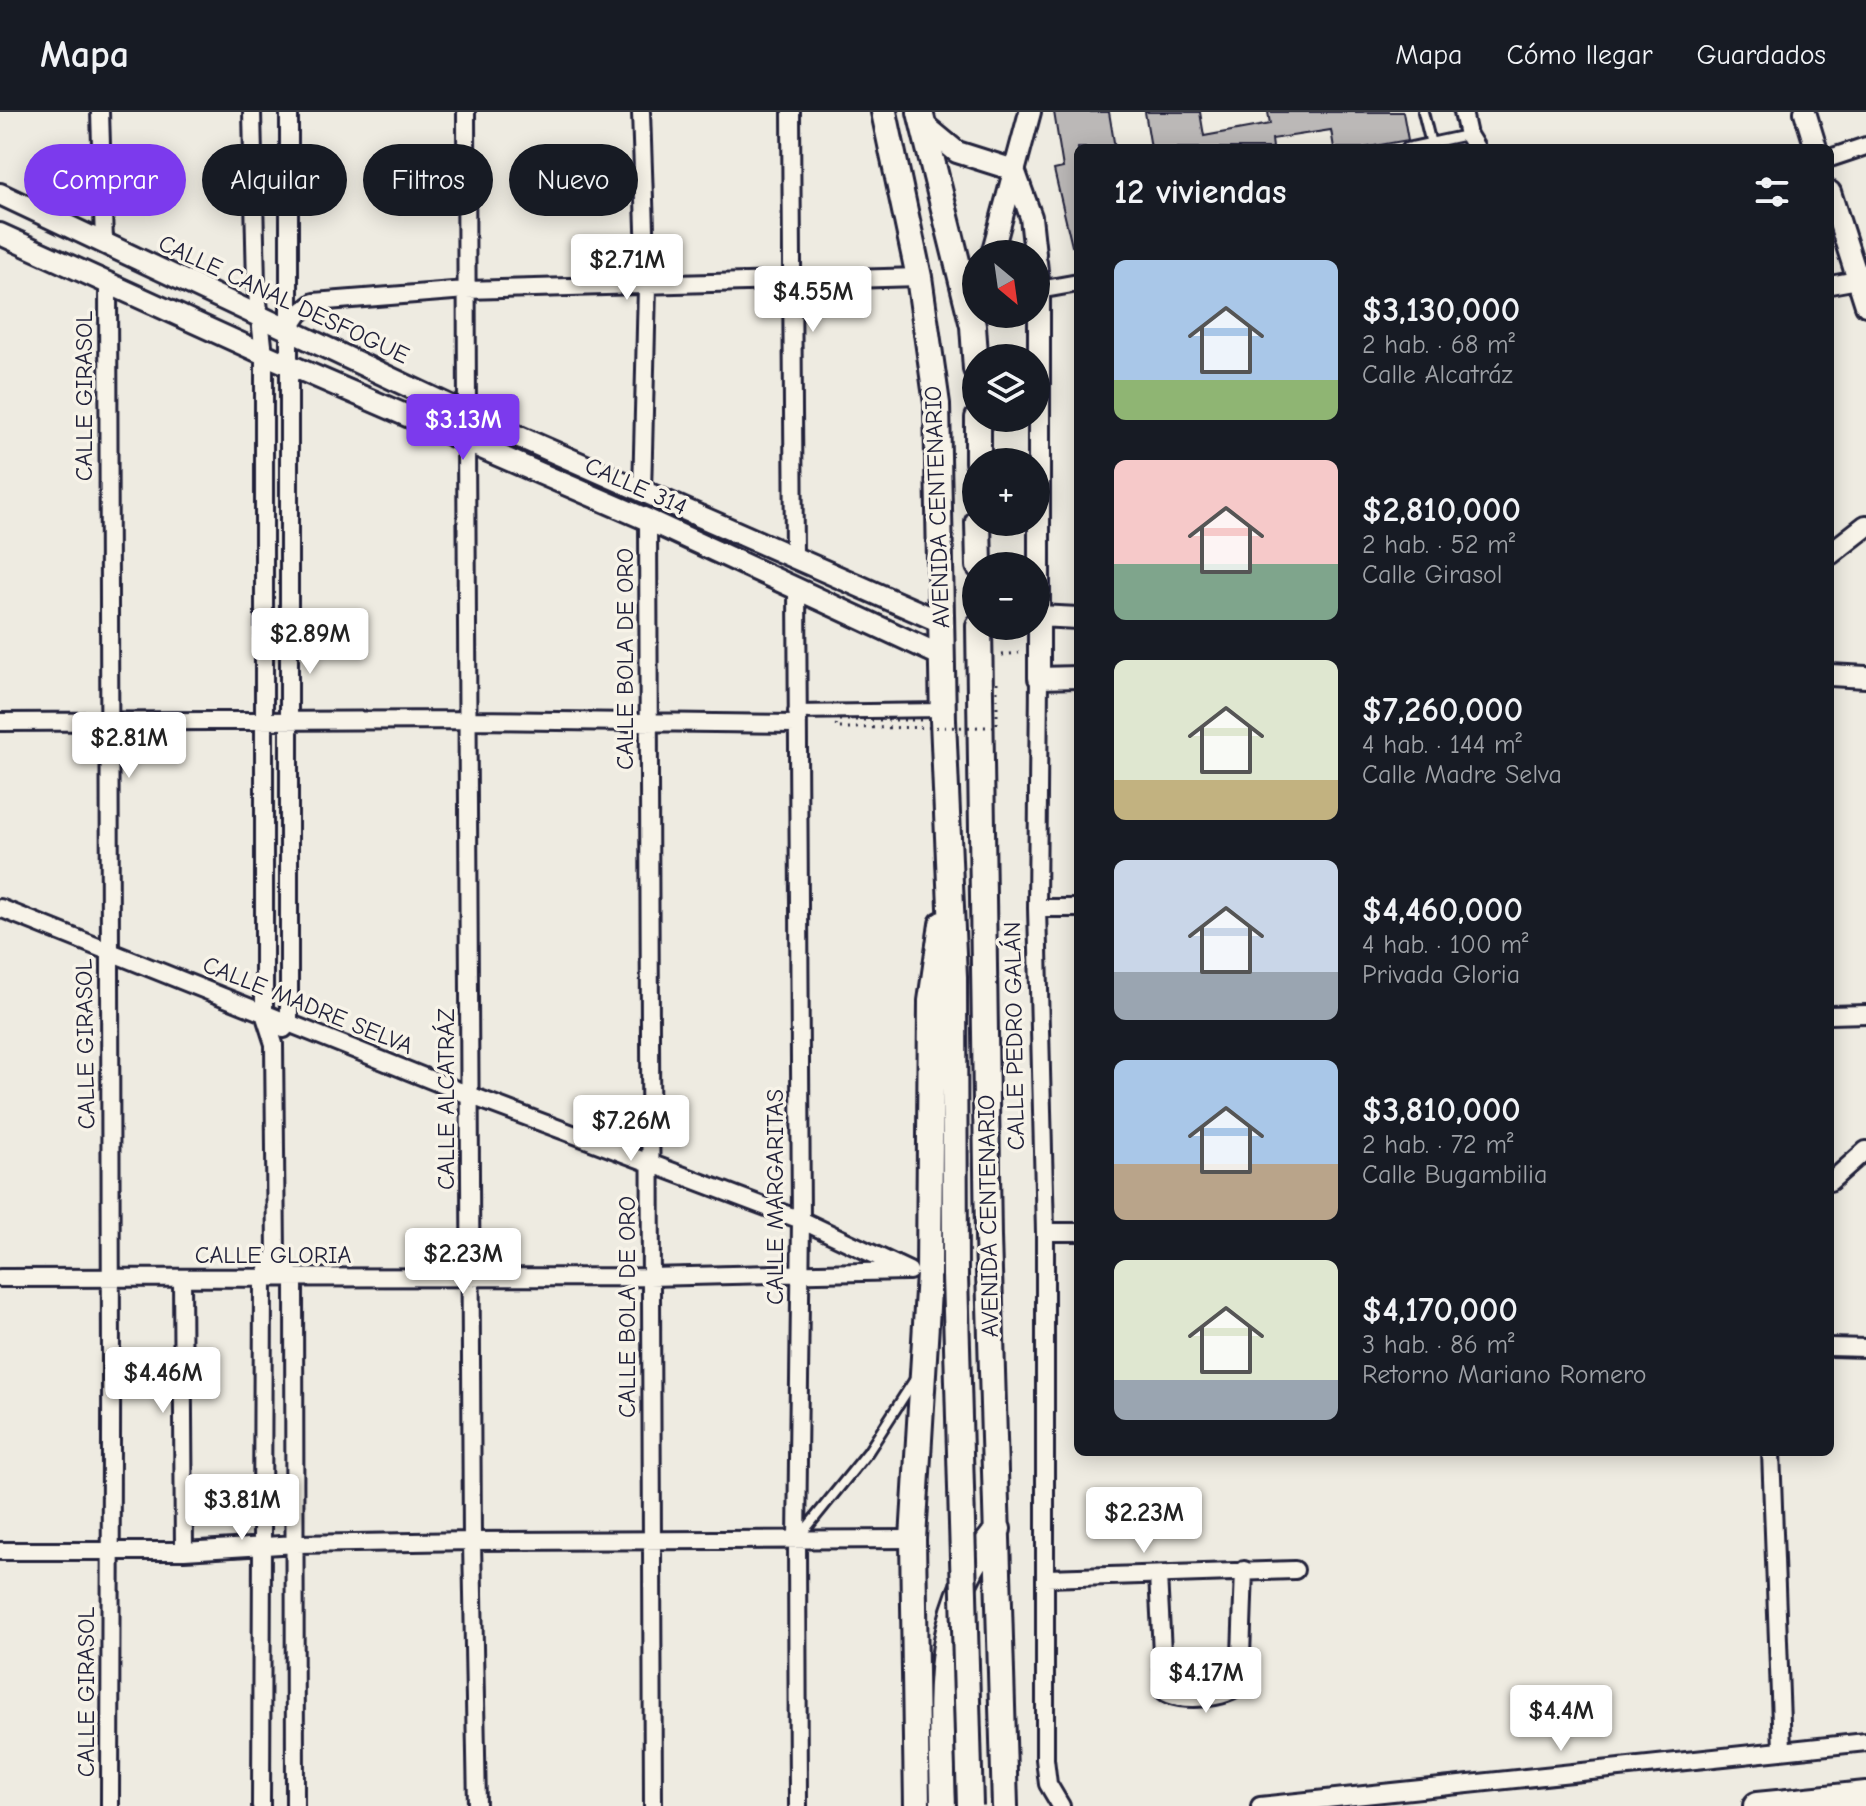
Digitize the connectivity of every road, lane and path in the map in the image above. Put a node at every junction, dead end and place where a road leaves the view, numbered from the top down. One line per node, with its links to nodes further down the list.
1 (100, 112): 24 (street)
2 (252, 112): 36 (street)
3 (289, 112): 38 (street)
4 (466, 112): 34 (street)
5 (641, 112): 32 (street)
6 (791, 112): 27 (street)
7 (884, 112): 26 (main road, AVENIDA CENTENARIO)
8 (1030, 112): 18 (street)
9 (1423, 112): 14 (lane)
10 (1463, 112): 13 (street)
11 (1805, 112): 15 (street)
12 (921, 118): 18 (street); 25 (main road, AVENIDA CENTENARIO)
13 (1472, 142): 14 (lane)
14 (1431, 144)
15 (1815, 144)
16 (1866, 146): 17 (street)
17 (1834, 157)
18 (1014, 170): 22 (street); 23 (street)
19 (0, 194): 24 (street, CALLE CANAL DESFOGUE)
20 (1834, 206): 28 (street)
21 (0, 234): 29 (street, CALLE 314)
22 (996, 240)
23 (1032, 240)
24 (104, 243): 36 (street, CALLE CANAL DESFOGUE)
25 (962, 271)
26 (919, 277): 27 (street); 52 (main road, AVENIDA CENTENARIO)
27 (792, 279): 32 (street); 48 (street)
28 (1858, 280): 31 (street); 35 (street)
29 (108, 282): 39 (street, CALLE 314); 65 (street, CALLE GIRASOL)
30 (1074, 284): 33 (street)
31 (1834, 284)
32 (647, 287): 34 (street); 43 (street)
33 (1050, 288)
34 (466, 290): 38 (street); 41 (street)
35 (1866, 305)
36 (258, 317): 38 (street, CALLE CANAL DESFOGUE); 39 (street)
37 (1039, 328): 47 (street, CALLE PEDRO GALÁN)
38 (288, 331): 40 (street); 41 (street, CALLE CANAL DESFOGUE)
39 (264, 354): 40 (street, CALLE 314); 67 (street)
40 (289, 364): 42 (street, CALLE 314); 68 (street)
41 (467, 414): 43 (street, CALLE CANAL DESFOGUE)
42 (466, 440): 44 (street, CALLE 314); 66 (street, CALLE ALCATRÁZ)
43 (642, 493): 48 (street, CALLE CANAL DESFOGUE)
44 (648, 520): 49 (street, CALLE 314); 70 (street, CALLE BOLA DE ORO)
45 (1866, 526): 46 (street)
46 (1834, 551)
47 (1039, 552)
48 (794, 557): 52 (street, CALLE CANAL DESFOGUE)
49 (797, 588): 56 (street, CALLE 314); 64 (street, CALLE MARGARITAS)
50 (1050, 617): 51 (street)
51 (1074, 618)
52 (941, 622): 56 (main road, AVENIDA CENTENARIO)
53 (979, 640): 57 (main road, AVENIDA CENTENARIO)
54 (1038, 640): 55 (street, CALLE PEDRO GALÁN)
55 (1038, 651): 57 (path); 62 (street, CALLE PEDRO GALÁN)
56 (942, 656): 63 (main road, AVENIDA CENTENARIO)
57 (979, 657): 102 (main road, AVENIDA CENTENARIO)
58 (1834, 675): 61 (street)
59 (997, 676): 63 (path, bridge)
60 (1074, 677): 62 (street)
61 (1866, 677)
62 (1039, 678): 73 (street, CALLE PEDRO GALÁN)
63 (932, 715): 64 (street); 71 (main road, AVENIDA CENTENARIO)
64 (795, 718): 70 (street); 85 (street, CALLE MARGARITAS)
65 (109, 720): 67 (street); 69 (street); 75 (street, CALLE GIRASOL)
66 (470, 720): 68 (street); 70 (street); 81 (street, CALLE ALCATRÁZ)
67 (263, 721): 68 (street); 76 (street)
68 (290, 721): 79 (street)
69 (0, 722)
70 (649, 723): 83 (street, CALLE BOLA DE ORO)
71 (948, 907): 89 (main road, AVENIDA CENTENARIO); 127 (main road, AVENIDA CENTENARIO, bridge)
72 (0, 908): 75 (street, CALLE MADRE SELVA)
73 (1037, 908): 74 (street); 86 (street, CALLE PEDRO GALÁN)
74 (1074, 908)
75 (108, 949): 76 (street, CALLE MADRE SELVA); 94 (street, CALLE GIRASOL)
76 (264, 1013): 79 (street, CALLE MADRE SELVA); 80 (street)
77 (1866, 1014): 78 (street)
78 (1834, 1015)
79 (289, 1023): 80 (street); 81 (street, CALLE MADRE SELVA)
80 (274, 1044): 88 (street)
81 (469, 1095): 83 (street, CALLE MADRE SELVA); 91 (street, CALLE ALCATRÁZ)
82 (1866, 1150): 84 (street)
83 (651, 1165): 85 (street, CALLE MADRE SELVA); 92 (street, CALLE BOLA DE ORO)
84 (1834, 1178)
85 (801, 1220): 89 (street, CALLE MADRE SELVA); 90 (street, CALLE MARGARITAS)
86 (1045, 1232): 87 (street); 115 (street, CALLE PEDRO GALÁN)
87 (1074, 1232)
88 (276, 1255): 96 (street); 97 (street)
89 (919, 1272): 90 (street, CALLE GLORIA); 100 (main road, AVENIDA CENTENARIO)
90 (799, 1274): 92 (street, CALLE GLORIA); 104 (street, CALLE MARGARITAS)
91 (472, 1276): 92 (street, CALLE GLORIA); 97 (street, CALLE GLORIA); 105 (street, CALLE ALCATRÁZ)
92 (649, 1277): 106 (street, CALLE BOLA DE ORO)
93 (0, 1278): 94 (street, CALLE GLORIA)
94 (113, 1279): 95 (street, CALLE GLORIA); 110 (street, CALLE GIRASOL)
95 (182, 1279): 96 (street, CALLE GLORIA); 111 (street)
96 (263, 1279): 97 (street, CALLE GLORIA); 108 (street)
97 (294, 1279): 107 (street)
98 (1834, 1347): 99 (street)
99 (1866, 1348)
100 (926, 1361): 103 (main road, AVENIDA CENTENARIO); 104 (lane)
101 (1771, 1456): 117 (street)
102 (998, 1529): 126 (main road); 128 (main road, AVENIDA CENTENARIO)
103 (913, 1539): 104 (street); 125 (main road, AVENIDA CENTENARIO)
104 (797, 1540): 106 (street); 124 (street, CALLE MARGARITAS)
105 (472, 1541): 106 (street); 107 (street); 122 (street, CALLE ALCATRÁZ)
106 (651, 1541): 123 (street, CALLE BOLA DE ORO)
107 (296, 1544): 108 (street); 121 (street)
108 (262, 1547): 111 (street); 120 (street)
109 (0, 1551): 110 (street)
110 (111, 1551): 111 (street); 119 (street, CALLE GIRASOL)
111 (184, 1551)
112 (1244, 1570): 113 (street); 114 (street); 114 (street)
113 (1295, 1570)
114 (1158, 1575): 115 (street)
115 (1047, 1578): 129 (street, CALLE PEDRO GALÁN)
116 (1866, 1742): 117 (street)
117 (1782, 1749): 130 (street)
118 (1866, 1795): 131 (highway)
119 (110, 1806)
120 (261, 1806)
121 (295, 1806)
122 (477, 1806)
123 (653, 1806)
124 (798, 1806)
125 (917, 1806)
126 (943, 1806)
127 (970, 1806)
128 (1005, 1806)
129 (1060, 1806)
130 (1260, 1806)
131 (1757, 1806)

